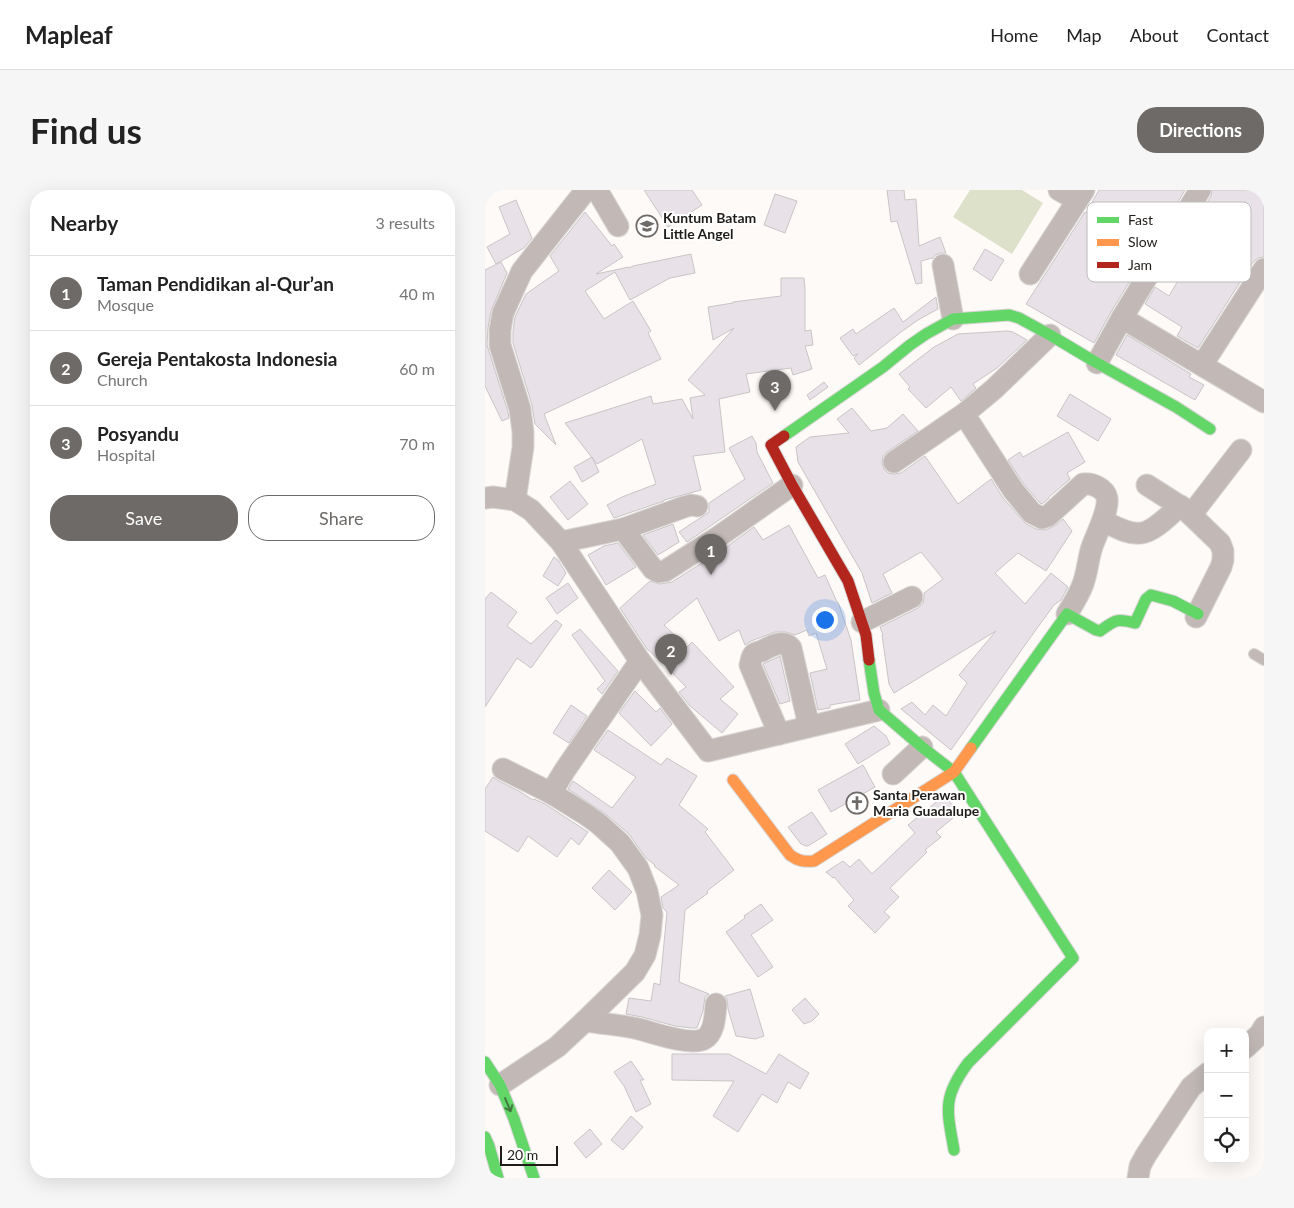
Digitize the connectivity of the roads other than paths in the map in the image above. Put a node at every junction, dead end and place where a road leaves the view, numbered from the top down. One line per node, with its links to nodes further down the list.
1 (585, 190): 24 (street)
2 (597, 190): 6 (street)
3 (1200, 190): 5 (street)
4 (1073, 193): 9 (street)
5 (1193, 202)
6 (618, 226)
7 (943, 264): 12 (street)
8 (1264, 269): 15 (street)
9 (1030, 274)
10 (1145, 282): 11 (street)
11 (1123, 318): 14 (street); 15 (street)
12 (953, 319): 13 (street); 21 (street)
13 (1050, 335): 14 (street); 17 (street)
14 (1097, 363): 18 (street)
15 (1202, 365): 16 (street)
16 (1264, 402)
17 (964, 414): 20 (street); 27 (street)
18 (1210, 429)
19 (1241, 450): 26 (street)
20 (894, 462)
21 (792, 485): 28 (street); 33 (street)
22 (1147, 485): 26 (street)
23 (485, 498): 24 (street)
24 (515, 500): 29 (street)
25 (697, 506): 28 (street)
26 (1186, 510): 27 (street); 32 (street)
27 (1103, 521): 31 (street)
28 (623, 530): 29 (street)
29 (561, 542): 36 (street)
30 (912, 597): 33 (street)
31 (1067, 614): 32 (street); 42 (street)
32 (1197, 615)
33 (862, 622): 37 (street)
34 (1254, 654): 35 (lane)
35 (1264, 660)
36 (640, 661): 39 (street); 45 (street)
37 (879, 710): 38 (street); 40 (street)
38 (809, 726): 39 (street); 39 (street)
39 (779, 734)
40 (922, 747): 42 (street); 43 (street)
41 (503, 769): 45 (street)
42 (954, 772): 44 (street); 54 (street)
43 (893, 774)
44 (733, 780)
45 (551, 793): 47 (street)
46 (716, 1004): 47 (street)
47 (585, 1021): 52 (street)
48 (1264, 1027): 49 (street)
49 (1249, 1044)
50 (485, 1062): 52 (street)
51 (1204, 1076): 57 (street)
52 (500, 1085): 56 (street, one-way to 56)
53 (485, 1137): 55 (street)
54 (954, 1150)
55 (498, 1178)
56 (534, 1178)
57 (1138, 1178)

